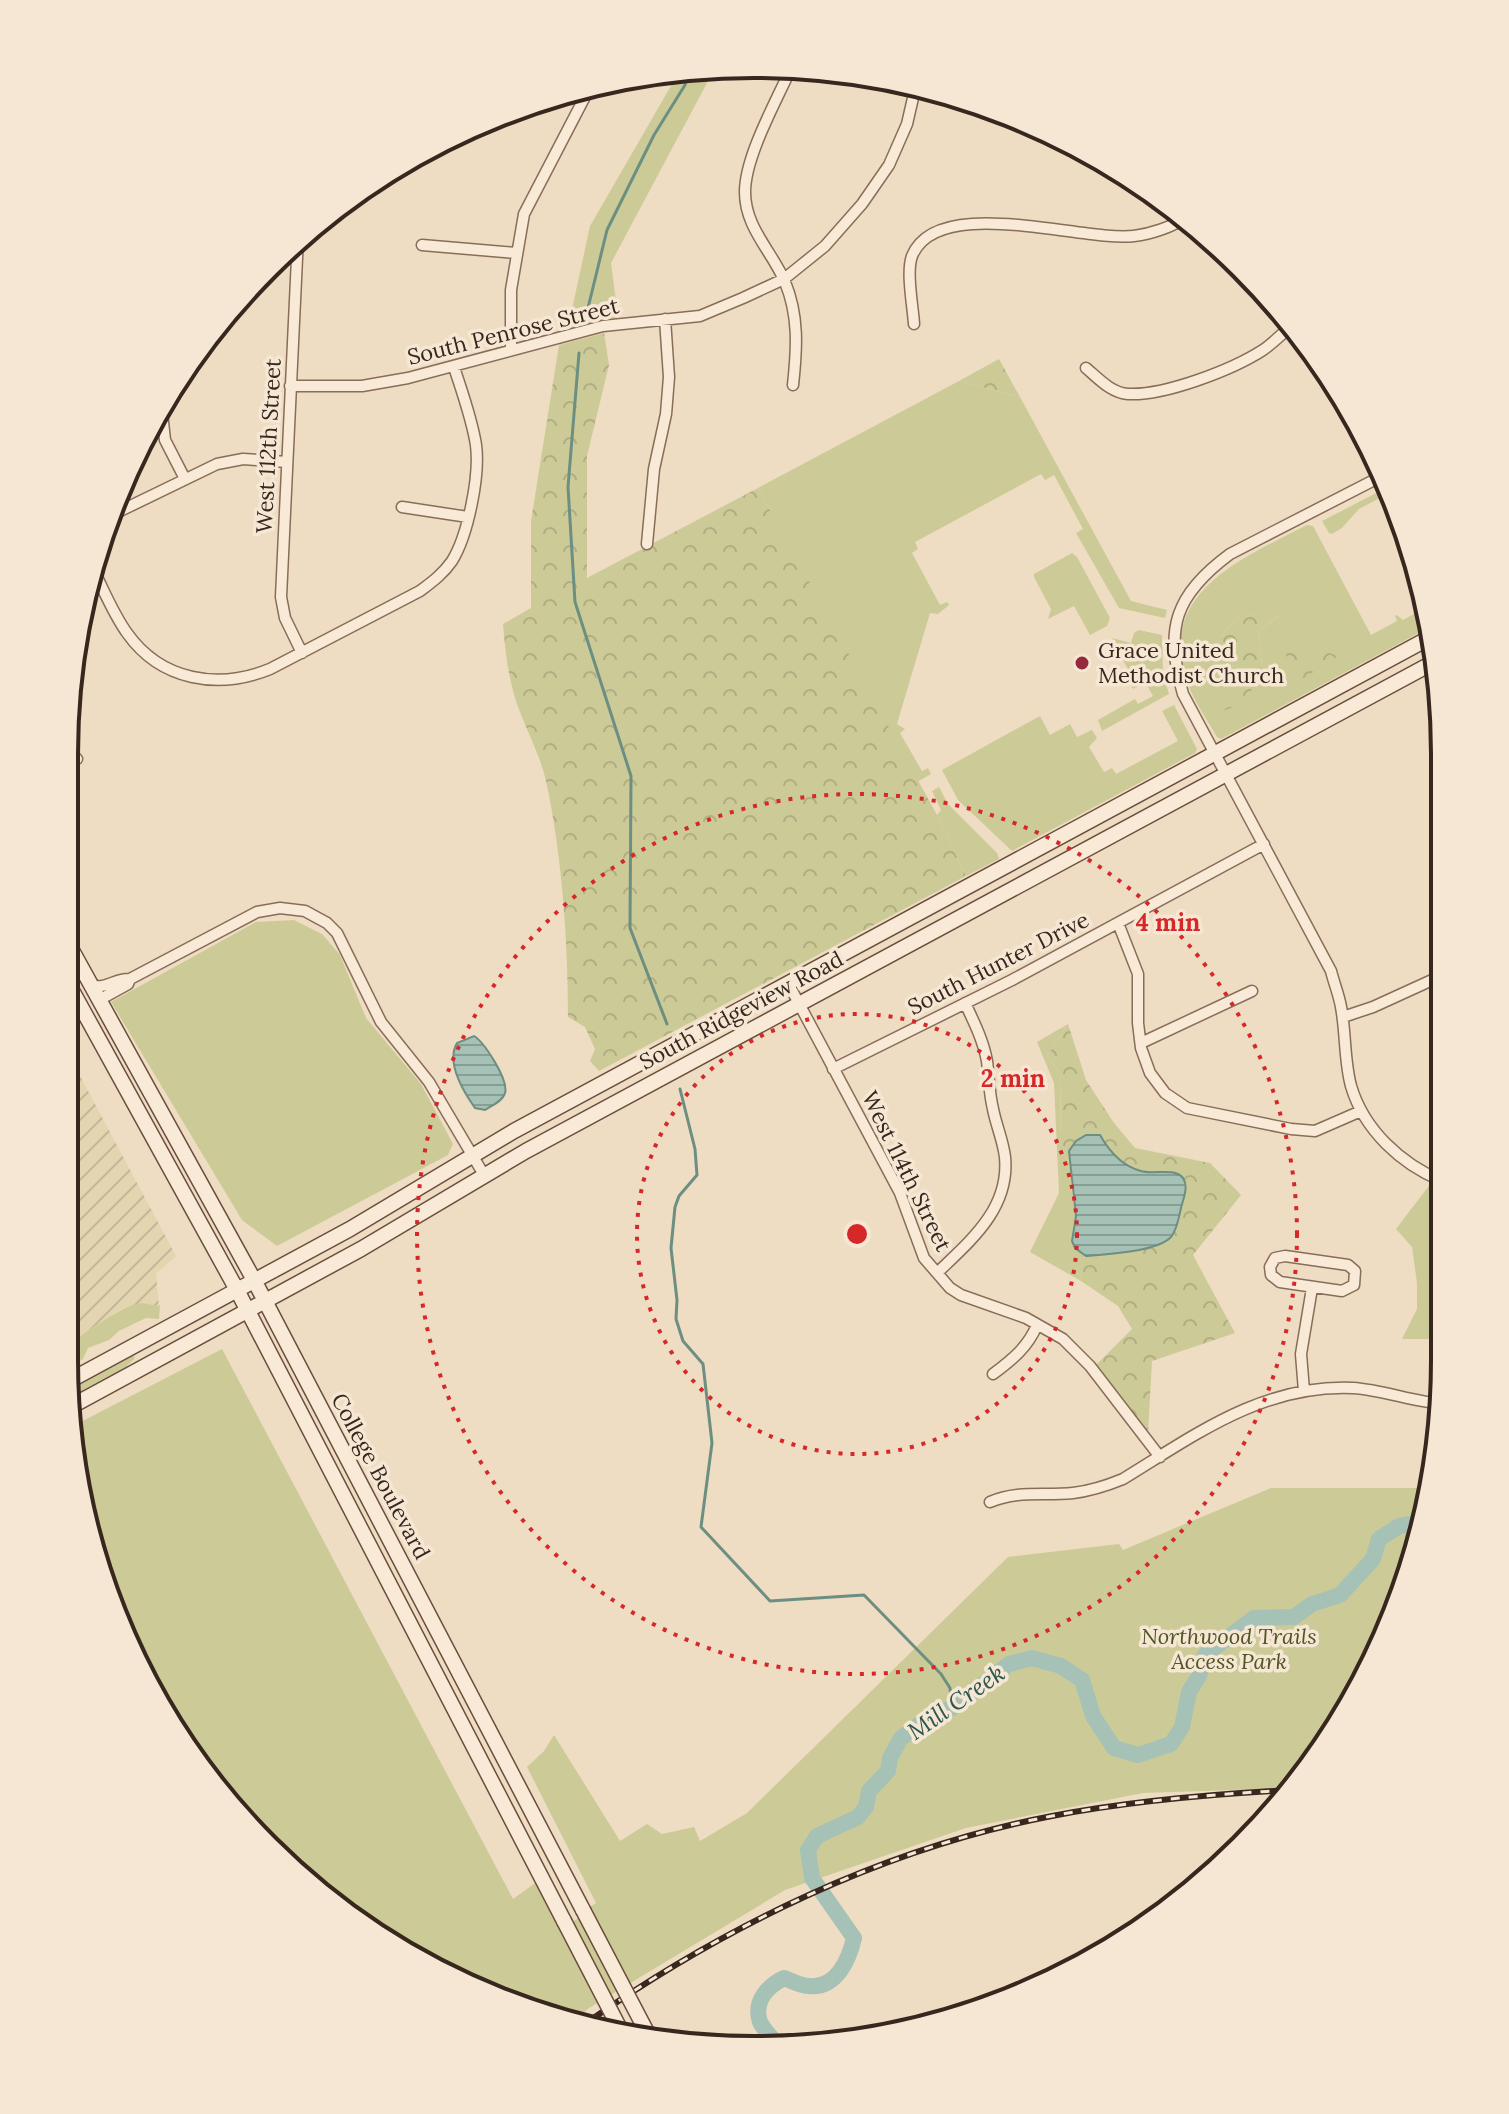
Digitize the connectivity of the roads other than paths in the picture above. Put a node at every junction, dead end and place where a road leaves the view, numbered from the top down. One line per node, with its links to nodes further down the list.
1 (786, 79): 8 (street)
2 (913, 97): 8 (street, South Penrose Street)
3 (583, 100): 6 (street)
4 (1174, 224): 10 (street)
5 (422, 245): 6 (street)
6 (516, 253): 12 (street)
7 (297, 256): 16 (street, West 112th Street)
8 (784, 279): 9 (street, South Penrose Street); 15 (street)
9 (665, 319): 12 (street, South Penrose Street); 24 (street)
10 (914, 324)
11 (1283, 333): 14 (street)
12 (511, 349): 13 (street, South Penrose Street)
13 (454, 367): 16 (street, South Penrose Street); 23 (street)
14 (1086, 368)
15 (793, 385)
16 (290, 386): 18 (street, West 112th Street)
17 (163, 426): 19 (street)
18 (287, 462): 19 (street); 27 (street, West 112th Street)
19 (185, 479): 22 (street)
20 (1373, 481): 29 (street)
21 (402, 507): 23 (street)
22 (124, 509)
23 (468, 517): 27 (street)
24 (647, 544)
25 (100, 583): 27 (street)
26 (1421, 642): 29 (main road, South Ridgeview Road)
27 (302, 653)
28 (1425, 667): 30 (main road, South Ridgeview Road)
29 (1216, 752): 30 (street); 36 (main road, South Ridgeview Road)
30 (1227, 773): 31 (street); 42 (main road, South Ridgeview Road)
31 (1264, 844): 32 (street, South Hunter Drive); 43 (street)
32 (1118, 923): 40 (street, South Hunter Drive); 44 (street)
33 (78, 962): 38 (main road, College Boulevard)
34 (130, 979): 38 (street); 38 (street); 47 (street)
35 (1431, 981): 43 (street)
36 (788, 983): 42 (street, West 114th Street); 47 (main road, South Ridgeview Road)
37 (1252, 991): 44 (street)
38 (95, 993): 41 (street); 51 (main road, College Boulevard)
39 (78, 1000): 41 (main road, College Boulevard)
40 (965, 1003): 45 (street, South Hunter Drive); 50 (street)
41 (80, 1004): 53 (main road, College Boulevard)
42 (799, 1004): 45 (street, West 114th Street); 48 (main road, South Ridgeview Road)
43 (1343, 1017): 46 (street)
44 (1141, 1043): 46 (street)
45 (833, 1069): 50 (street, West 114th Street)
46 (1361, 1111): 49 (street)
47 (471, 1155): 48 (street); 51 (main road, South Ridgeview Road)
48 (484, 1175): 54 (main road, South Ridgeview Road)
49 (1431, 1175)
50 (937, 1273): 56 (street, West 114th Street)
51 (254, 1280): 53 (main road, South Ridgeview Road); 54 (main road, College Boulevard)
52 (1312, 1288): 52 (street); 59 (street)
53 (237, 1290): 55 (main road, College Boulevard); 58 (main road, South Ridgeview Road)
54 (265, 1300): 55 (main road, South Ridgeview Road); 65 (main road, College Boulevard, bridge)
55 (247, 1310): 60 (main road, South Ridgeview Road); 64 (main road, College Boulevard, bridge)
56 (1037, 1325): 57 (street); 62 (street, West 114th Street)
57 (993, 1374)
58 (78, 1376)
59 (1304, 1391): 61 (street); 62 (street)
60 (79, 1402)
61 (1430, 1402)
62 (1160, 1457): 63 (street)
63 (990, 1502)
64 (616, 2021)
65 (644, 2026)

